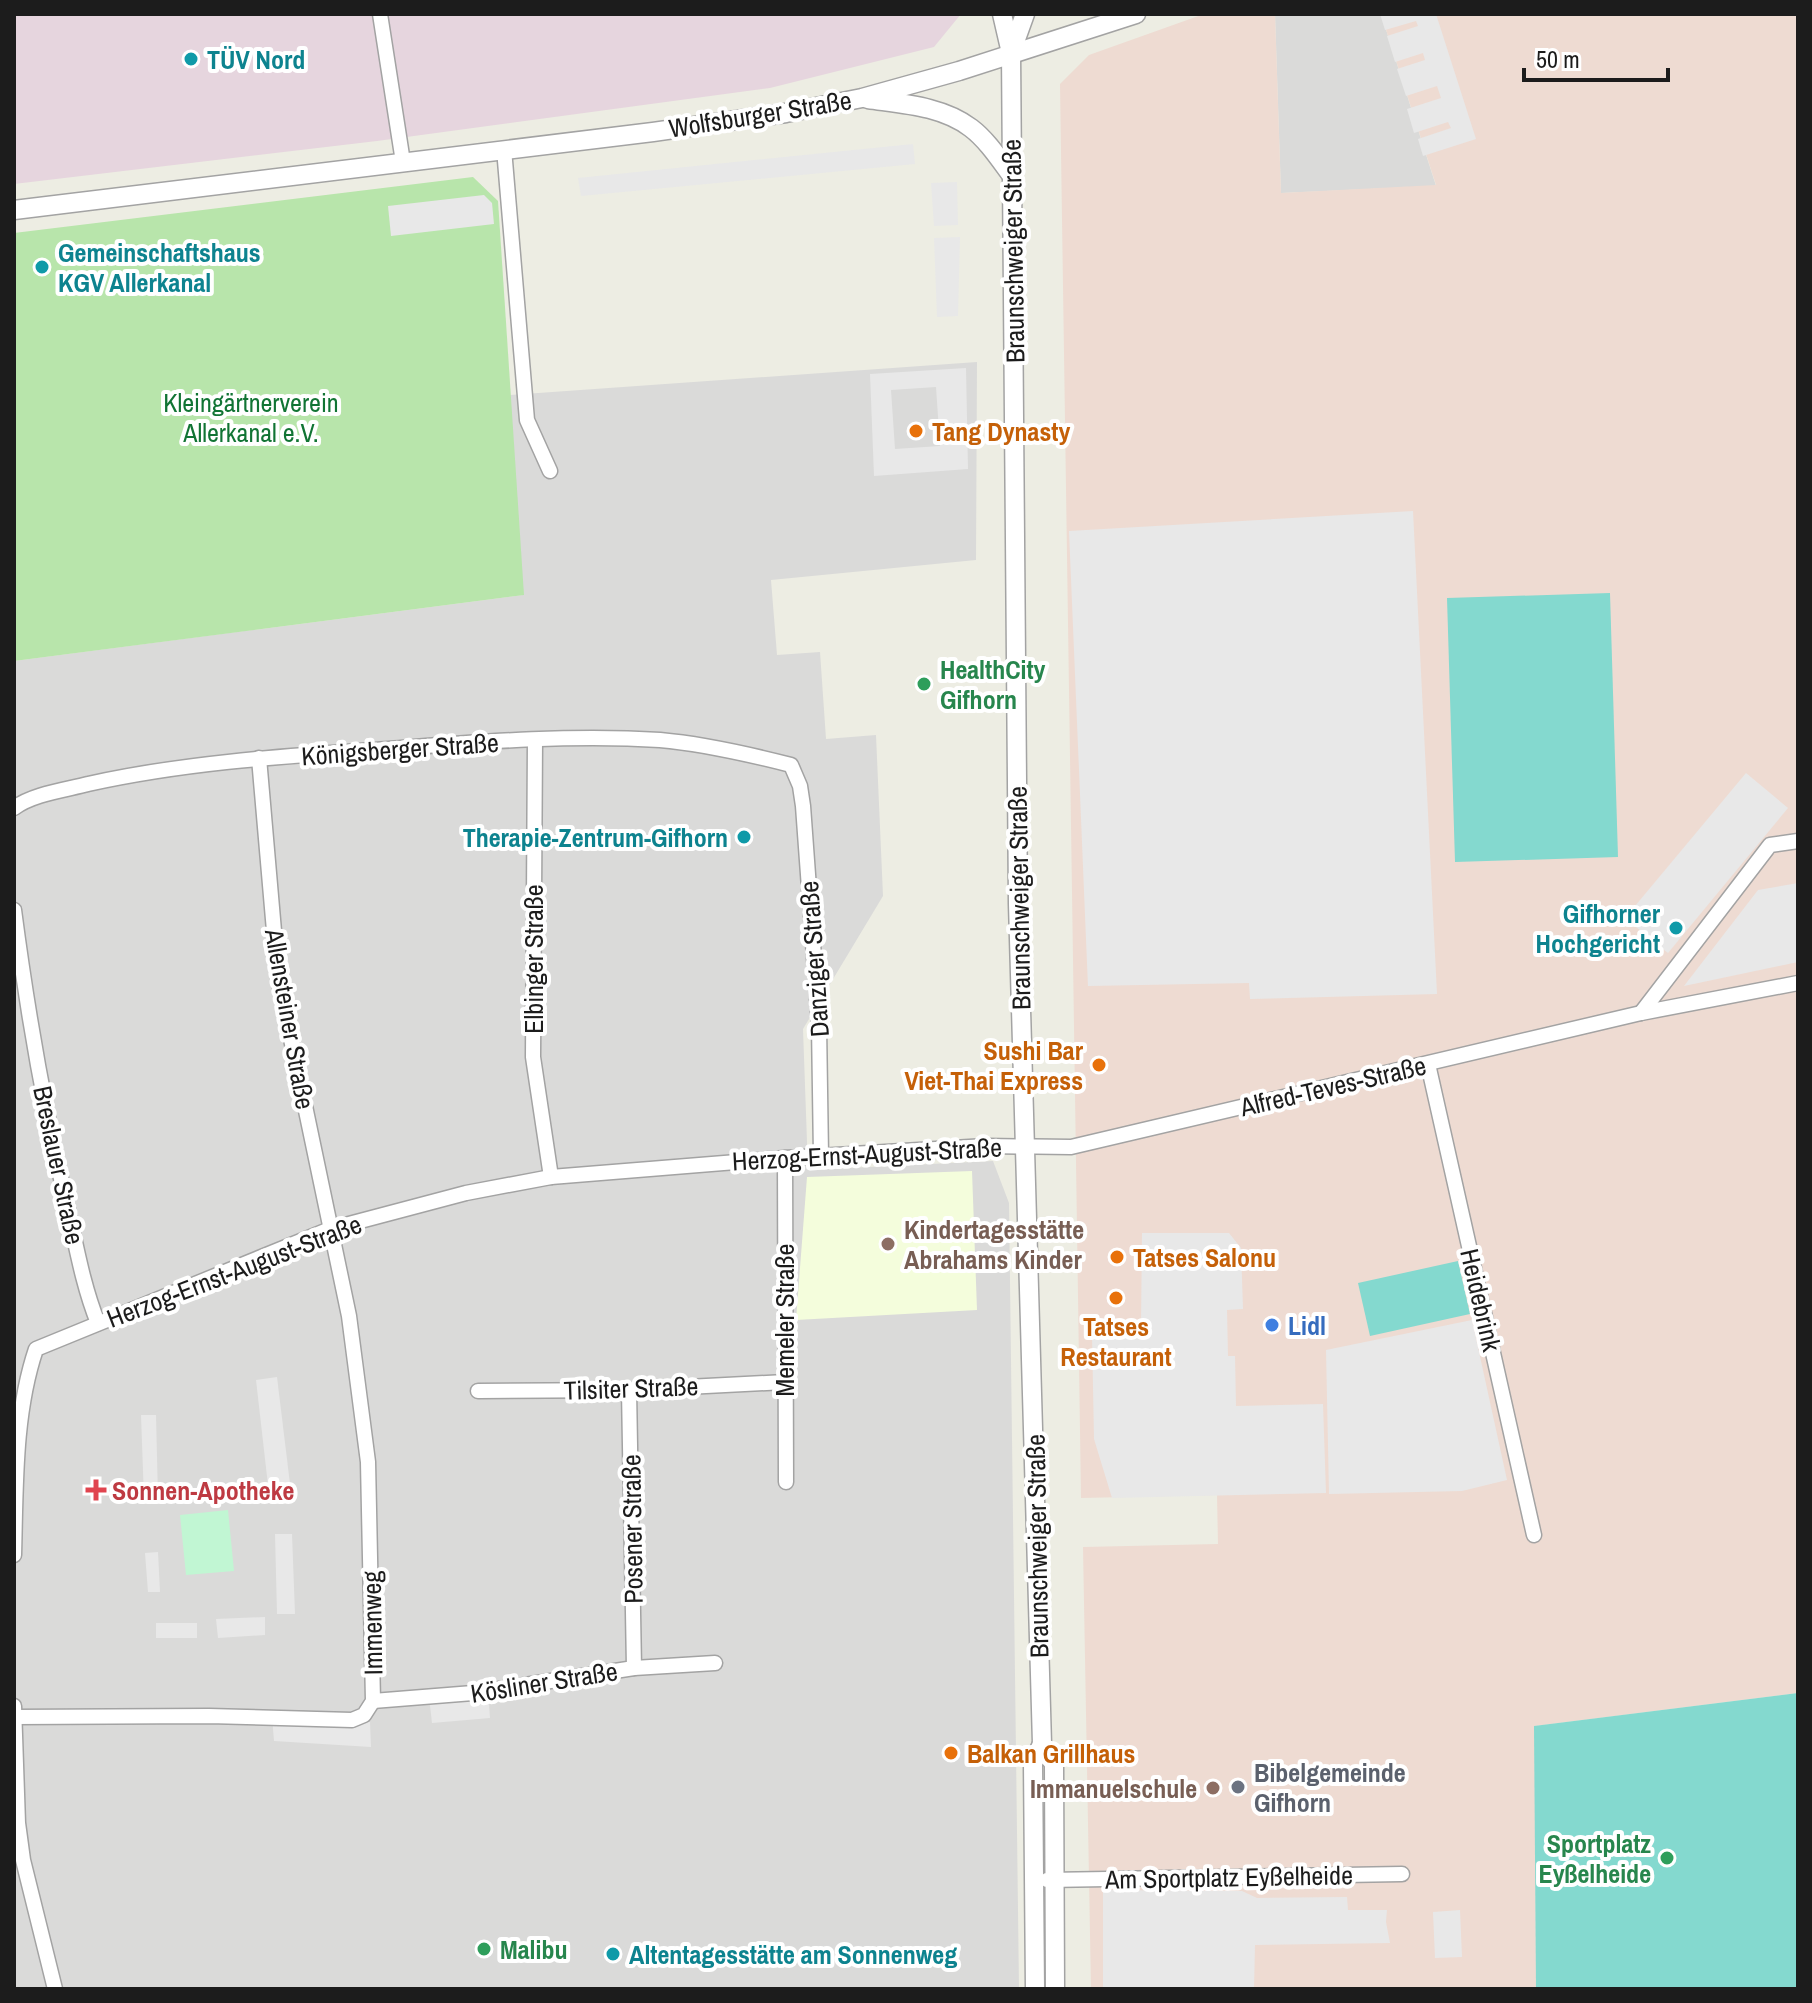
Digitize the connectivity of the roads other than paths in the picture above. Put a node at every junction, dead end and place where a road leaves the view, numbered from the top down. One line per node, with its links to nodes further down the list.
1 (380, 14): 8 (street)
2 (1002, 14): 5 (street, Braunschweiger Straße)
3 (1025, 14): 5 (street, Braunschweiger Straße)
4 (1136, 14): 5 (street, Wolfsburger Straße)
5 (1011, 53): 6 (street, Wolfsburger Straße); 9 (street, Braunschweiger Straße)
6 (862, 98): 7 (street, Wolfsburger Straße); 9 (street)
7 (504, 149): 8 (street, Wolfsburger Straße); 11 (street)
8 (403, 162): 10 (street, Wolfsburger Straße)
9 (1012, 176): 22 (street, Braunschweiger Straße)
10 (14, 210)
11 (550, 471)
12 (535, 740): 13 (street, Königsberger Straße); 14 (street, Königsberger Straße); 25 (street, Elbinger Straße)
13 (259, 758): 15 (street, Königsberger Straße); 26 (street, Allensteiner Straße)
14 (791, 765): 23 (street, Danziger Straße)
15 (16, 803)
16 (1798, 841): 20 (street)
17 (14, 910): 19 (street, Breslauer Straße)
18 (1798, 983): 20 (street, Alfred-Teves-Straße)
19 (20, 1004): 27 (street, Breslauer Straße)
20 (1641, 1013): 21 (street, Alfred-Teves-Straße)
21 (1428, 1064): 22 (street, Alfred-Teves-Straße); 33 (street, Heidebrink)
22 (1024, 1146): 23 (street, Herzog-Ernst-August-Straße); 40 (street, Braunschweiger Straße)
23 (821, 1156): 24 (street, Herzog-Ernst-August-Straße)
24 (785, 1158): 25 (street, Herzog-Ernst-August-Straße); 28 (street, Memeler Straße)
25 (551, 1177): 26 (street, Herzog-Ernst-August-Straße)
26 (330, 1229): 27 (street, Herzog-Ernst-August-Straße); 37 (street, Immenweg)
27 (98, 1323): 31 (street, Herzog-Ernst-August-Straße)
28 (785, 1382): 29 (street, Tilsiter Straße); 32 (street, Memeler Straße)
29 (629, 1390): 30 (street, Tilsiter Straße); 36 (street, Posener Straße)
30 (478, 1391)
31 (15, 1476): 34 (street, Herzog-Ernst-August-Straße)
32 (786, 1482)
33 (1534, 1535)
34 (14, 1555)
35 (715, 1663): 36 (street, Kösliner Straße)
36 (634, 1668): 37 (street, Kösliner Straße)
37 (373, 1701): 39 (street, Immenweg)
38 (14, 1706): 39 (street)
39 (14, 1717): 44 (street)
40 (1042, 1744): 42 (street, Braunschweiger Straße); 43 (street, Braunschweiger Straße)
41 (1402, 1874): 42 (street, Am Sportplatz Eyßelheide)
42 (1056, 1880): 43 (street, Am Sportplatz Eyßelheide); 46 (street, Braunschweiger Straße)
43 (1035, 1881): 45 (street, Braunschweiger Straße)
44 (55, 1989)
45 (1035, 1989)
46 (1055, 1989)

